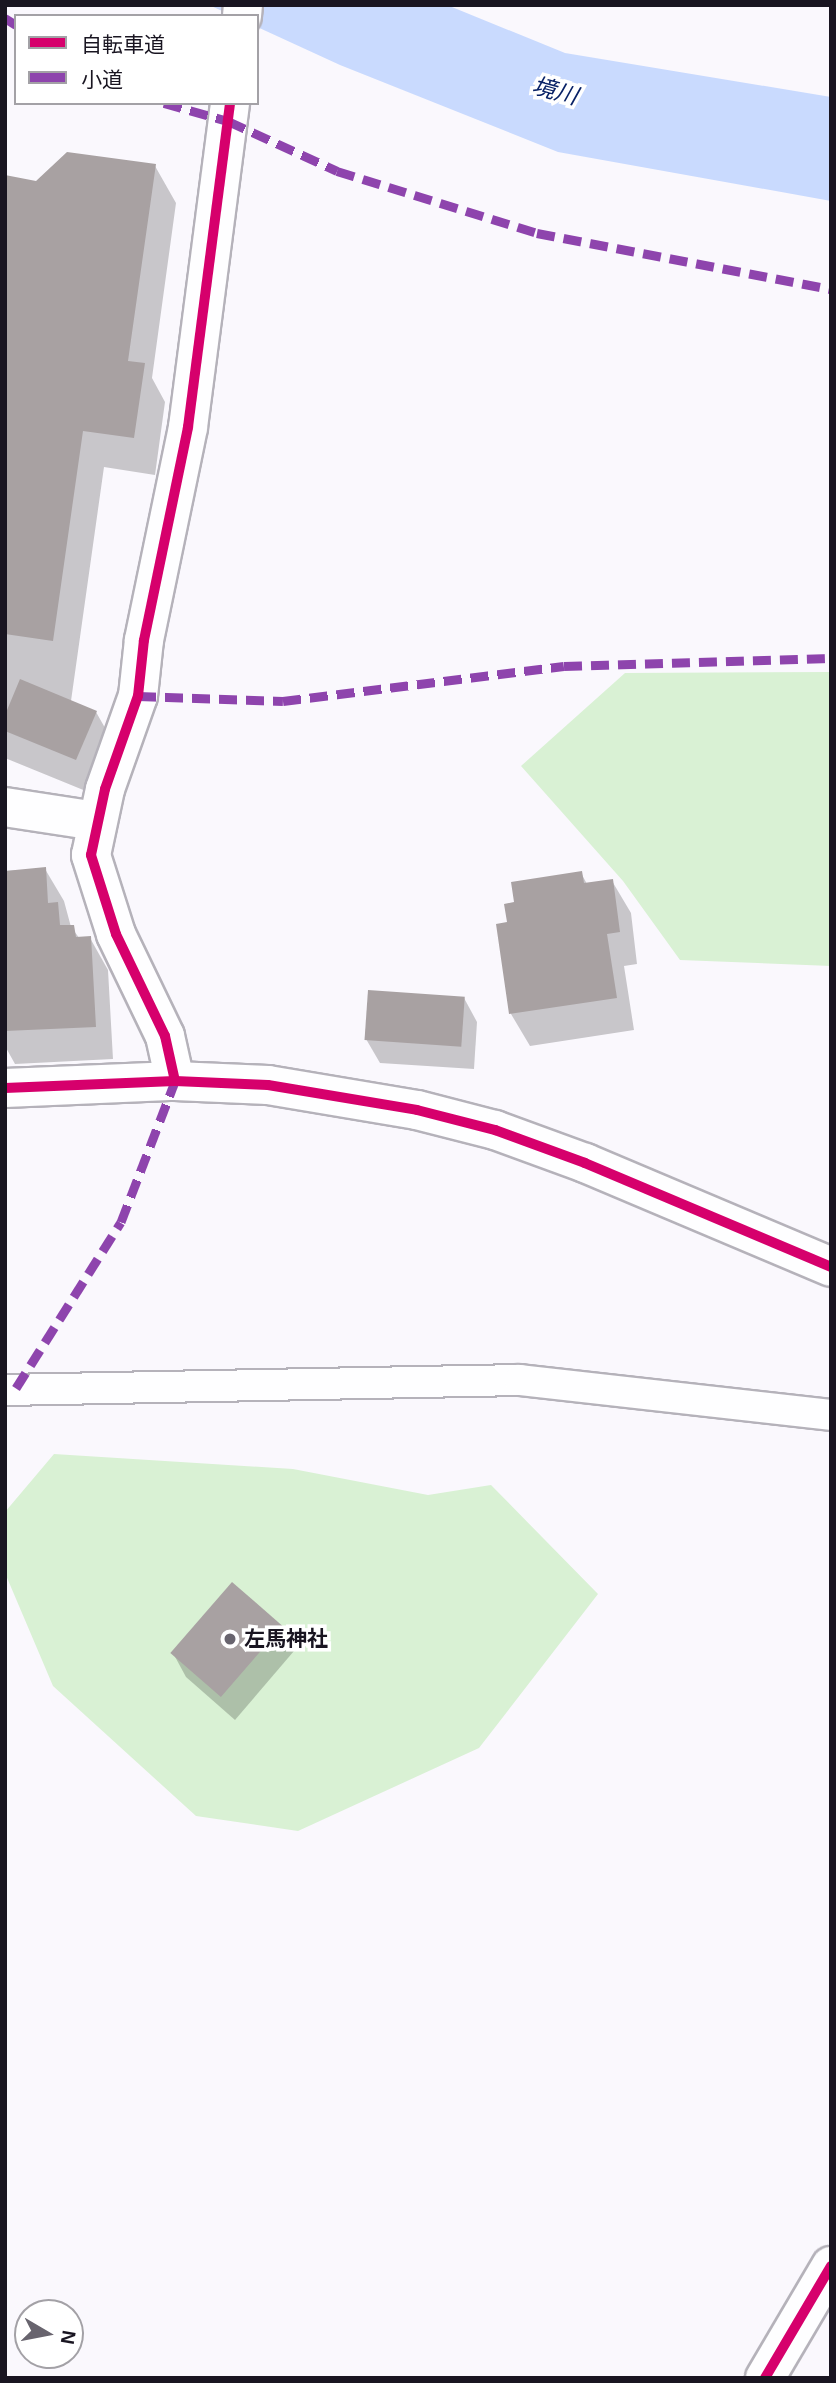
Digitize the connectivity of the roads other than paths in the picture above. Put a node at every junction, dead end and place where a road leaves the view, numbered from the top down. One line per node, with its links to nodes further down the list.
1 (230, 105): 3 (street)
2 (5, 807): 3 (street)
3 (97, 821): 4 (street)
4 (174, 1081): 5 (street); 6 (street)
5 (5, 1088)
6 (831, 1267)
7 (5, 1390): 8 (lane)
8 (831, 1415)
9 (831, 2266): 10 (street)
10 (765, 2378)

